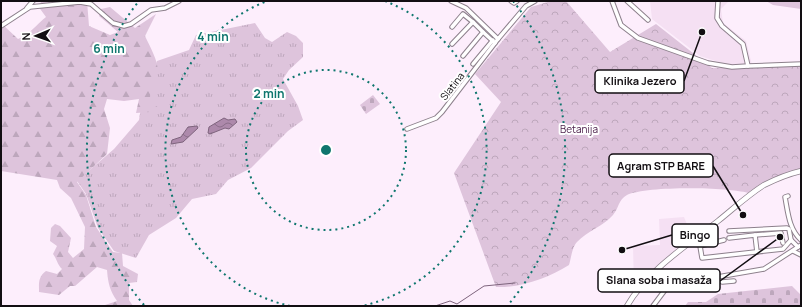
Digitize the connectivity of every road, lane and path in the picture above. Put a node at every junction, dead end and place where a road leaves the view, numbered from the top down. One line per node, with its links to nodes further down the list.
1 (33, 1): 11 (street)
2 (179, 1): 11 (street)
3 (451, 1): 17 (street)
4 (511, 1): 5 (street)
5 (517, 1)
6 (535, 1): 10 (street)
7 (612, 1): 23 (street)
8 (627, 1): 12 (street)
9 (718, 1): 23 (street)
10 (528, 3): 17 (street, Slatina)
11 (27, 8): 14 (street)
12 (648, 20)
13 (473, 22): 15 (street); 16 (street); 19 (street)
14 (1, 26)
15 (452, 27)
16 (483, 32): 18 (street); 20 (street)
17 (498, 39): 18 (street, Slatina)
18 (494, 41): 21 (street); 24 (street, Slatina)
19 (452, 44)
20 (463, 56)
21 (472, 64)
22 (801, 64): 23 (street)
23 (748, 66)
24 (406, 129)
25 (801, 171): 40 (main road)
26 (788, 196): 32 (street)
27 (729, 232): 31 (street)
28 (755, 235): 29 (street); 33 (street); 36 (street)
29 (729, 238)
30 (724, 240): 36 (street)
31 (791, 240): 34 (street); 36 (street)
32 (801, 240)
33 (783, 243)
34 (800, 246): 35 (street)
35 (794, 251): 37 (street); 38 (street)
36 (758, 252)
37 (801, 254)
38 (716, 278): 39 (street); 41 (street)
39 (734, 281)
40 (627, 306)
41 (653, 306)

